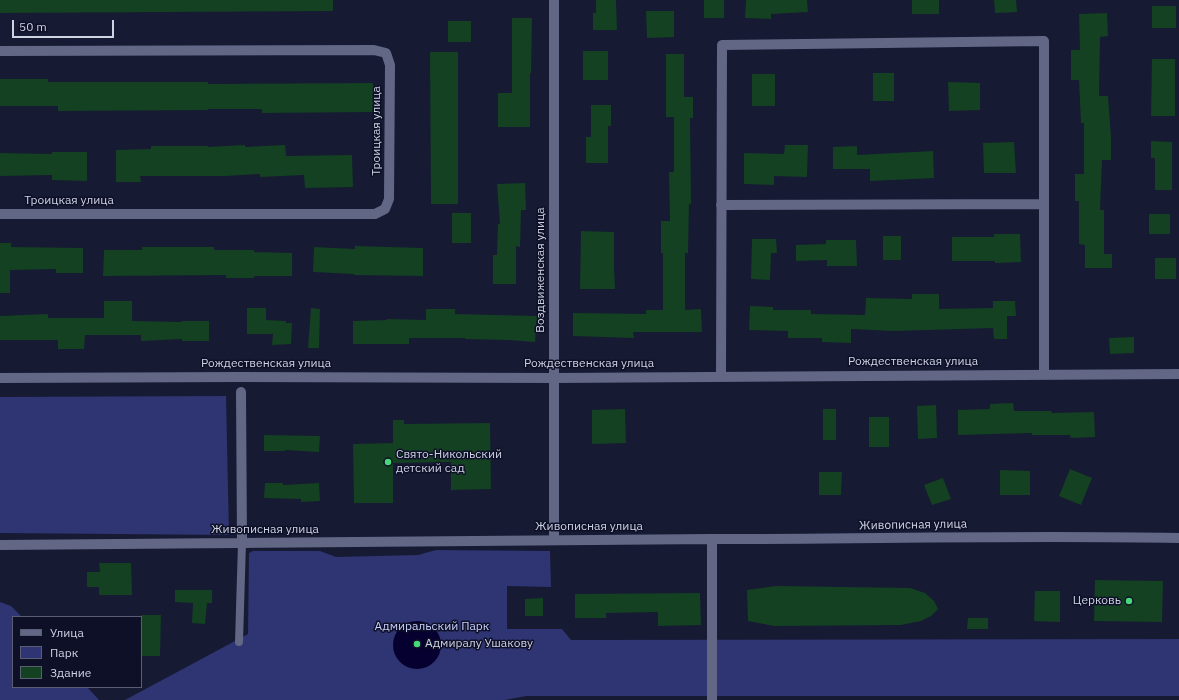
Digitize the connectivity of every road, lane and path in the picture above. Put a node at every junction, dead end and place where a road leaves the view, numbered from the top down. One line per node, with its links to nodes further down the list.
1 (554, 0): 10 (street, Воздвиженская улица)
2 (0, 51): 5 (street, Троицкая улица)
3 (1044, 204): 4 (street); 4 (street); 7 (street)
4 (721, 205): 8 (street)
5 (0, 214)
6 (1179, 374): 7 (street, Рождественская улица)
7 (1044, 375): 8 (street, Рождественская улица)
8 (720, 376): 10 (street, Рождественская улица)
9 (0, 378): 10 (street, Рождественская улица)
10 (554, 378): 14 (street, Воздвиженская улица)
11 (241, 392): 15 (street)
12 (1179, 538): 13 (street, Живописная улица)
13 (712, 539): 14 (street, Живописная улица); 18 (street)
14 (554, 540): 15 (street, Живописная улица)
15 (242, 543): 16 (street, Живописная улица); 17 (lane)
16 (0, 545)
17 (239, 642)
18 (712, 700)

